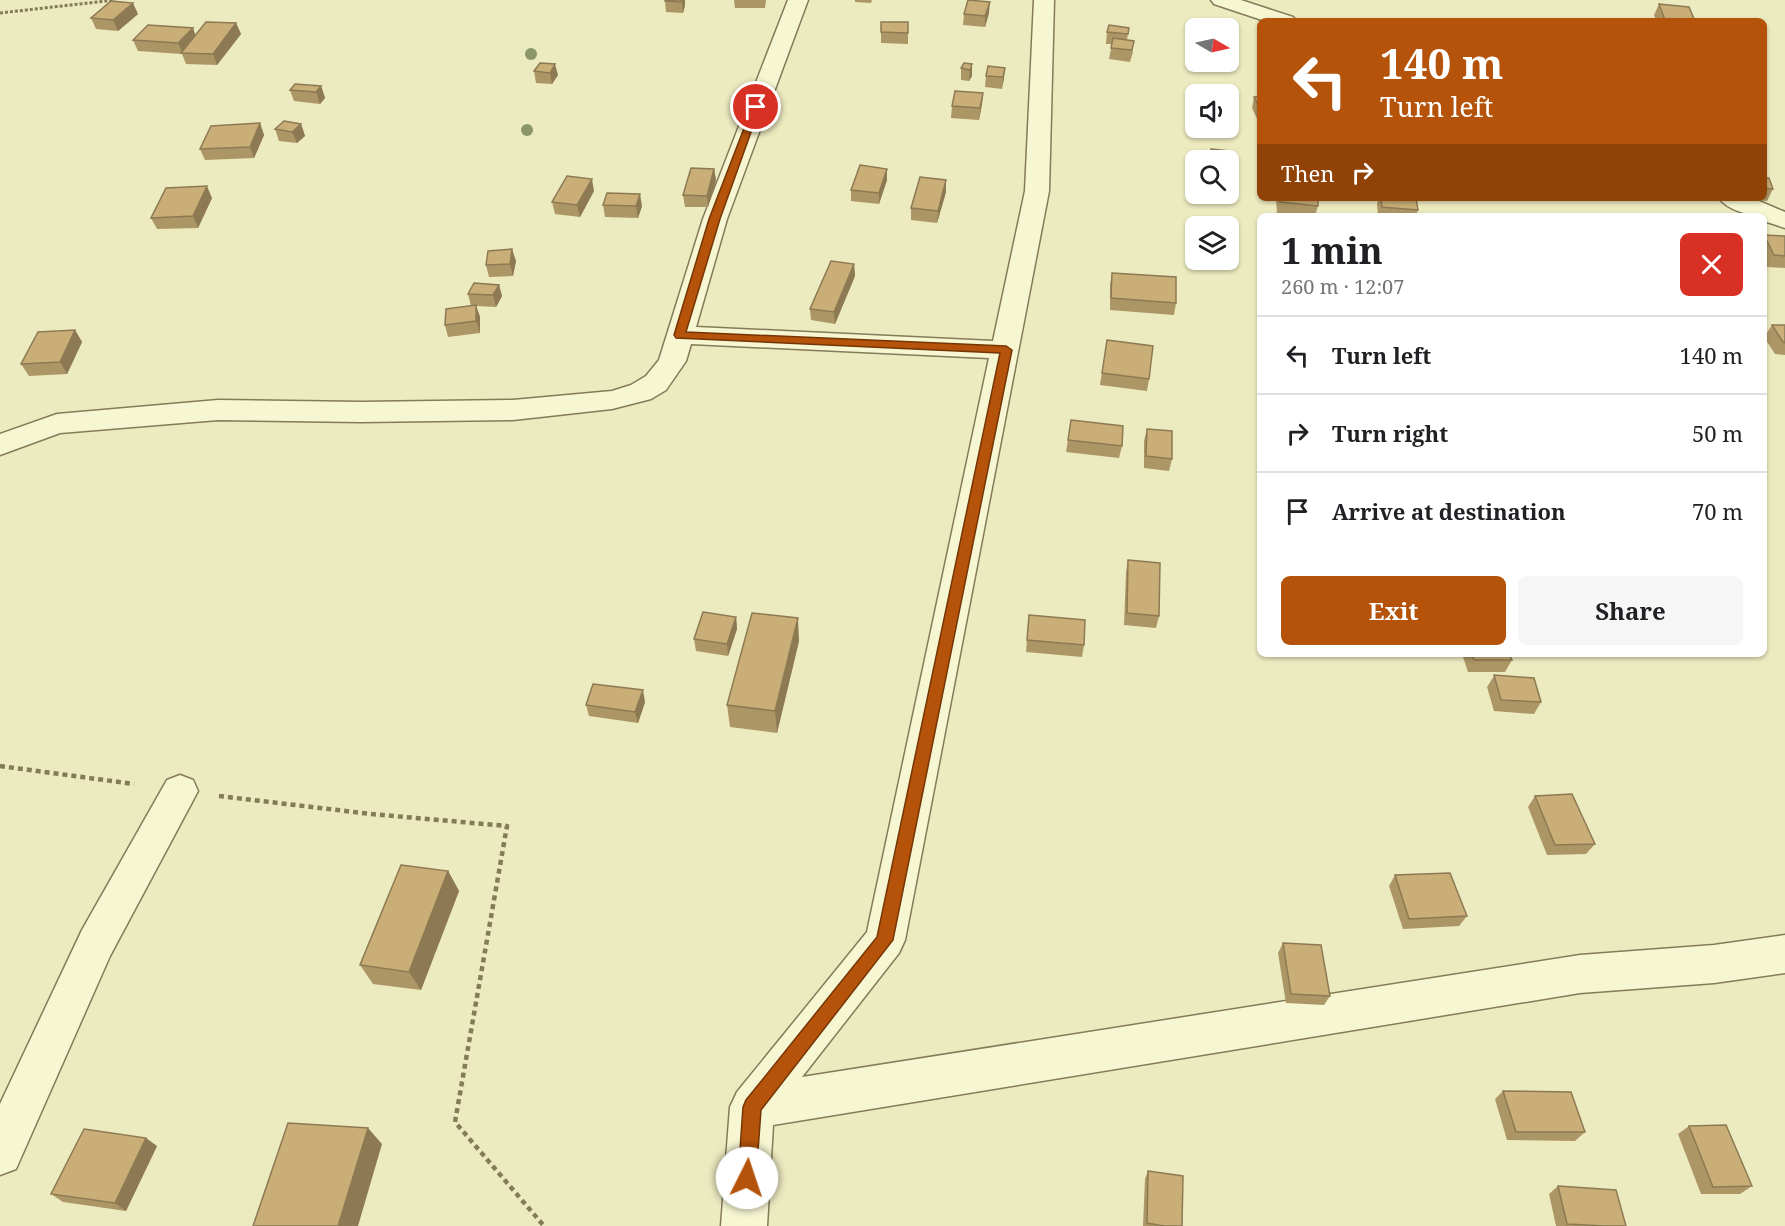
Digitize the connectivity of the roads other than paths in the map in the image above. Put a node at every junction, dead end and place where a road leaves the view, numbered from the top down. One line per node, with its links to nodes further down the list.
1 (798, 0): 9 (street)
2 (1044, 0): 10 (street)
3 (1221, 0): 4 (street)
4 (1277, 18)
5 (1738, 201): 6 (street)
6 (1766, 213)
7 (1767, 213): 8 (street)
8 (1785, 221)
9 (680, 335): 10 (street); 11 (street)
10 (1006, 350): 14 (street)
11 (0, 445)
12 (180, 791): 15 (street)
13 (1785, 954): 14 (street)
14 (752, 1107): 16 (street)
15 (0, 1153)
16 (744, 1226)

